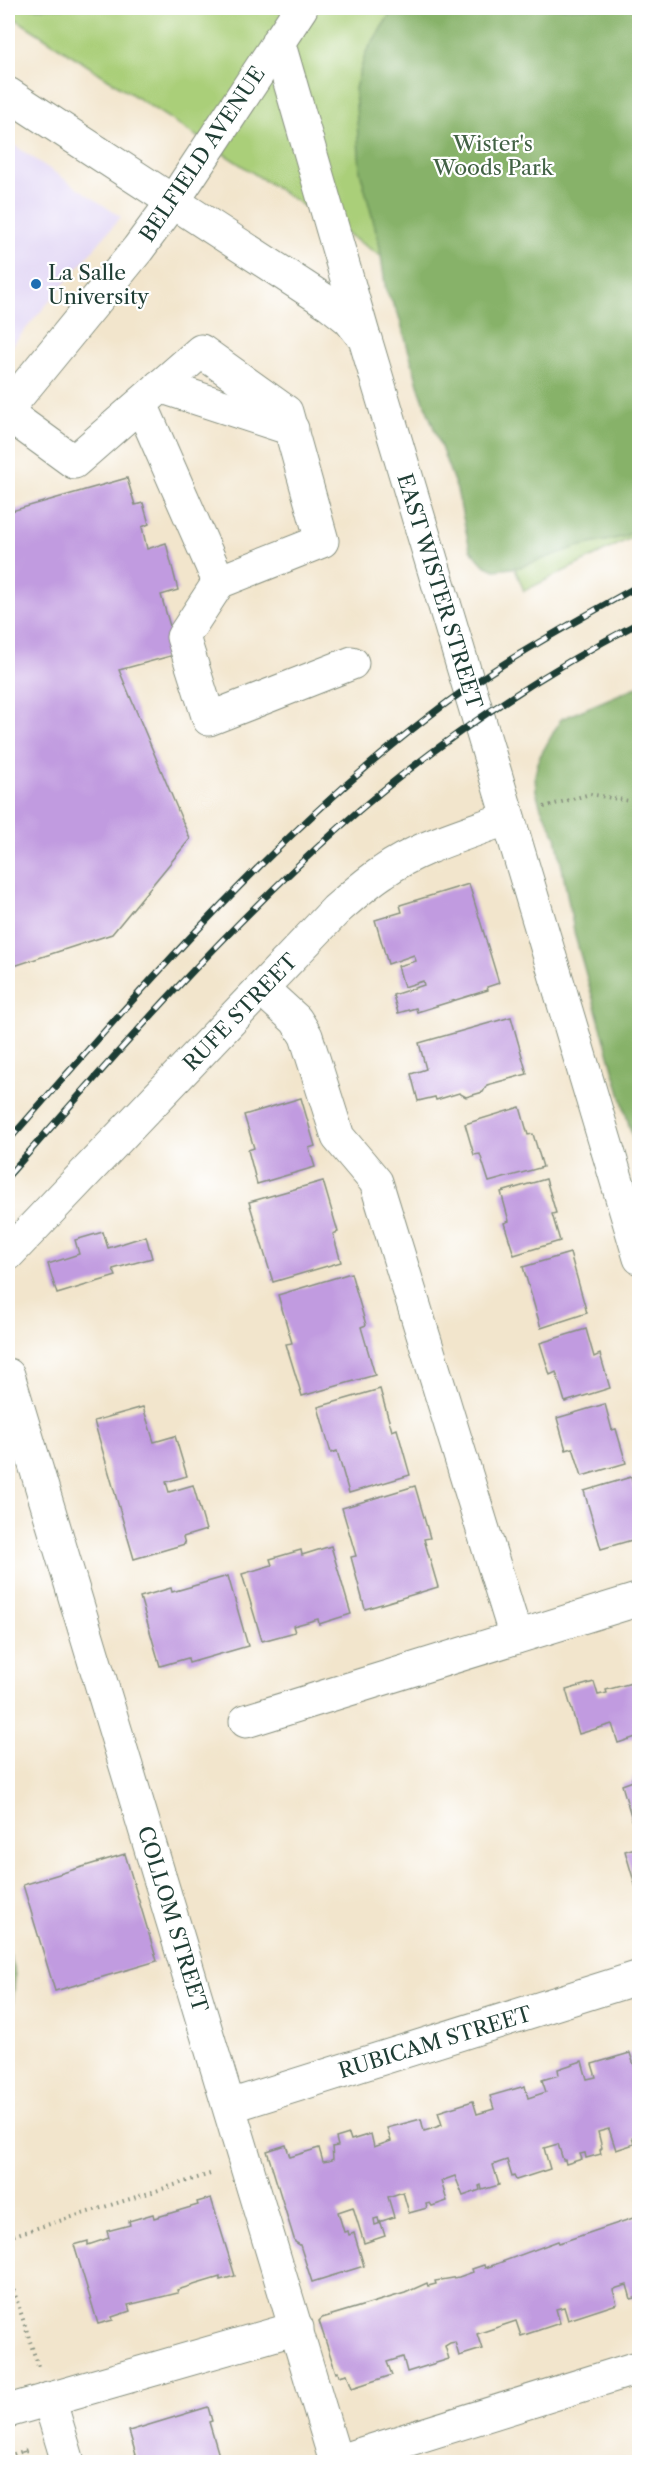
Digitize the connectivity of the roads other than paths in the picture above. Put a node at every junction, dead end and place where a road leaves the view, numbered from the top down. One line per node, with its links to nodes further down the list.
1 (301, 8): 2 (street, BELFIELD AVENUE)
2 (278, 41): 4 (street, BELFIELD AVENUE); 5 (street)
3 (8, 94): 4 (street, EAST WISTER STREET)
4 (172, 203): 5 (street, EAST WISTER STREET); 7 (street, BELFIELD AVENUE)
5 (365, 339): 12 (street, EAST WISTER STREET)
6 (150, 395): 8 (street); 9 (street); 9 (street); 10 (street)
7 (8, 408)
8 (8, 414)
9 (292, 429): 10 (street)
10 (219, 582): 11 (street)
11 (352, 663)
12 (508, 818): 13 (street, RUFE STREET); 15 (street, EAST WISTER STREET)
13 (262, 990): 14 (street, RUFE STREET); 18 (street)
14 (8, 1254)
15 (639, 1258)
16 (8, 1375): 21 (street, COLLOM STREET)
17 (639, 1599): 18 (street)
18 (516, 1637): 19 (street)
19 (246, 1720)
20 (639, 1977): 21 (street, RUBICAM STREET)
21 (230, 2106): 22 (street, COLLOM STREET)
22 (297, 2328): 24 (street); 26 (street, COLLOM STREET)
23 (639, 2367): 26 (street)
24 (44, 2384): 25 (street); 27 (street)
25 (8, 2411)
26 (336, 2462)
27 (68, 2463)

